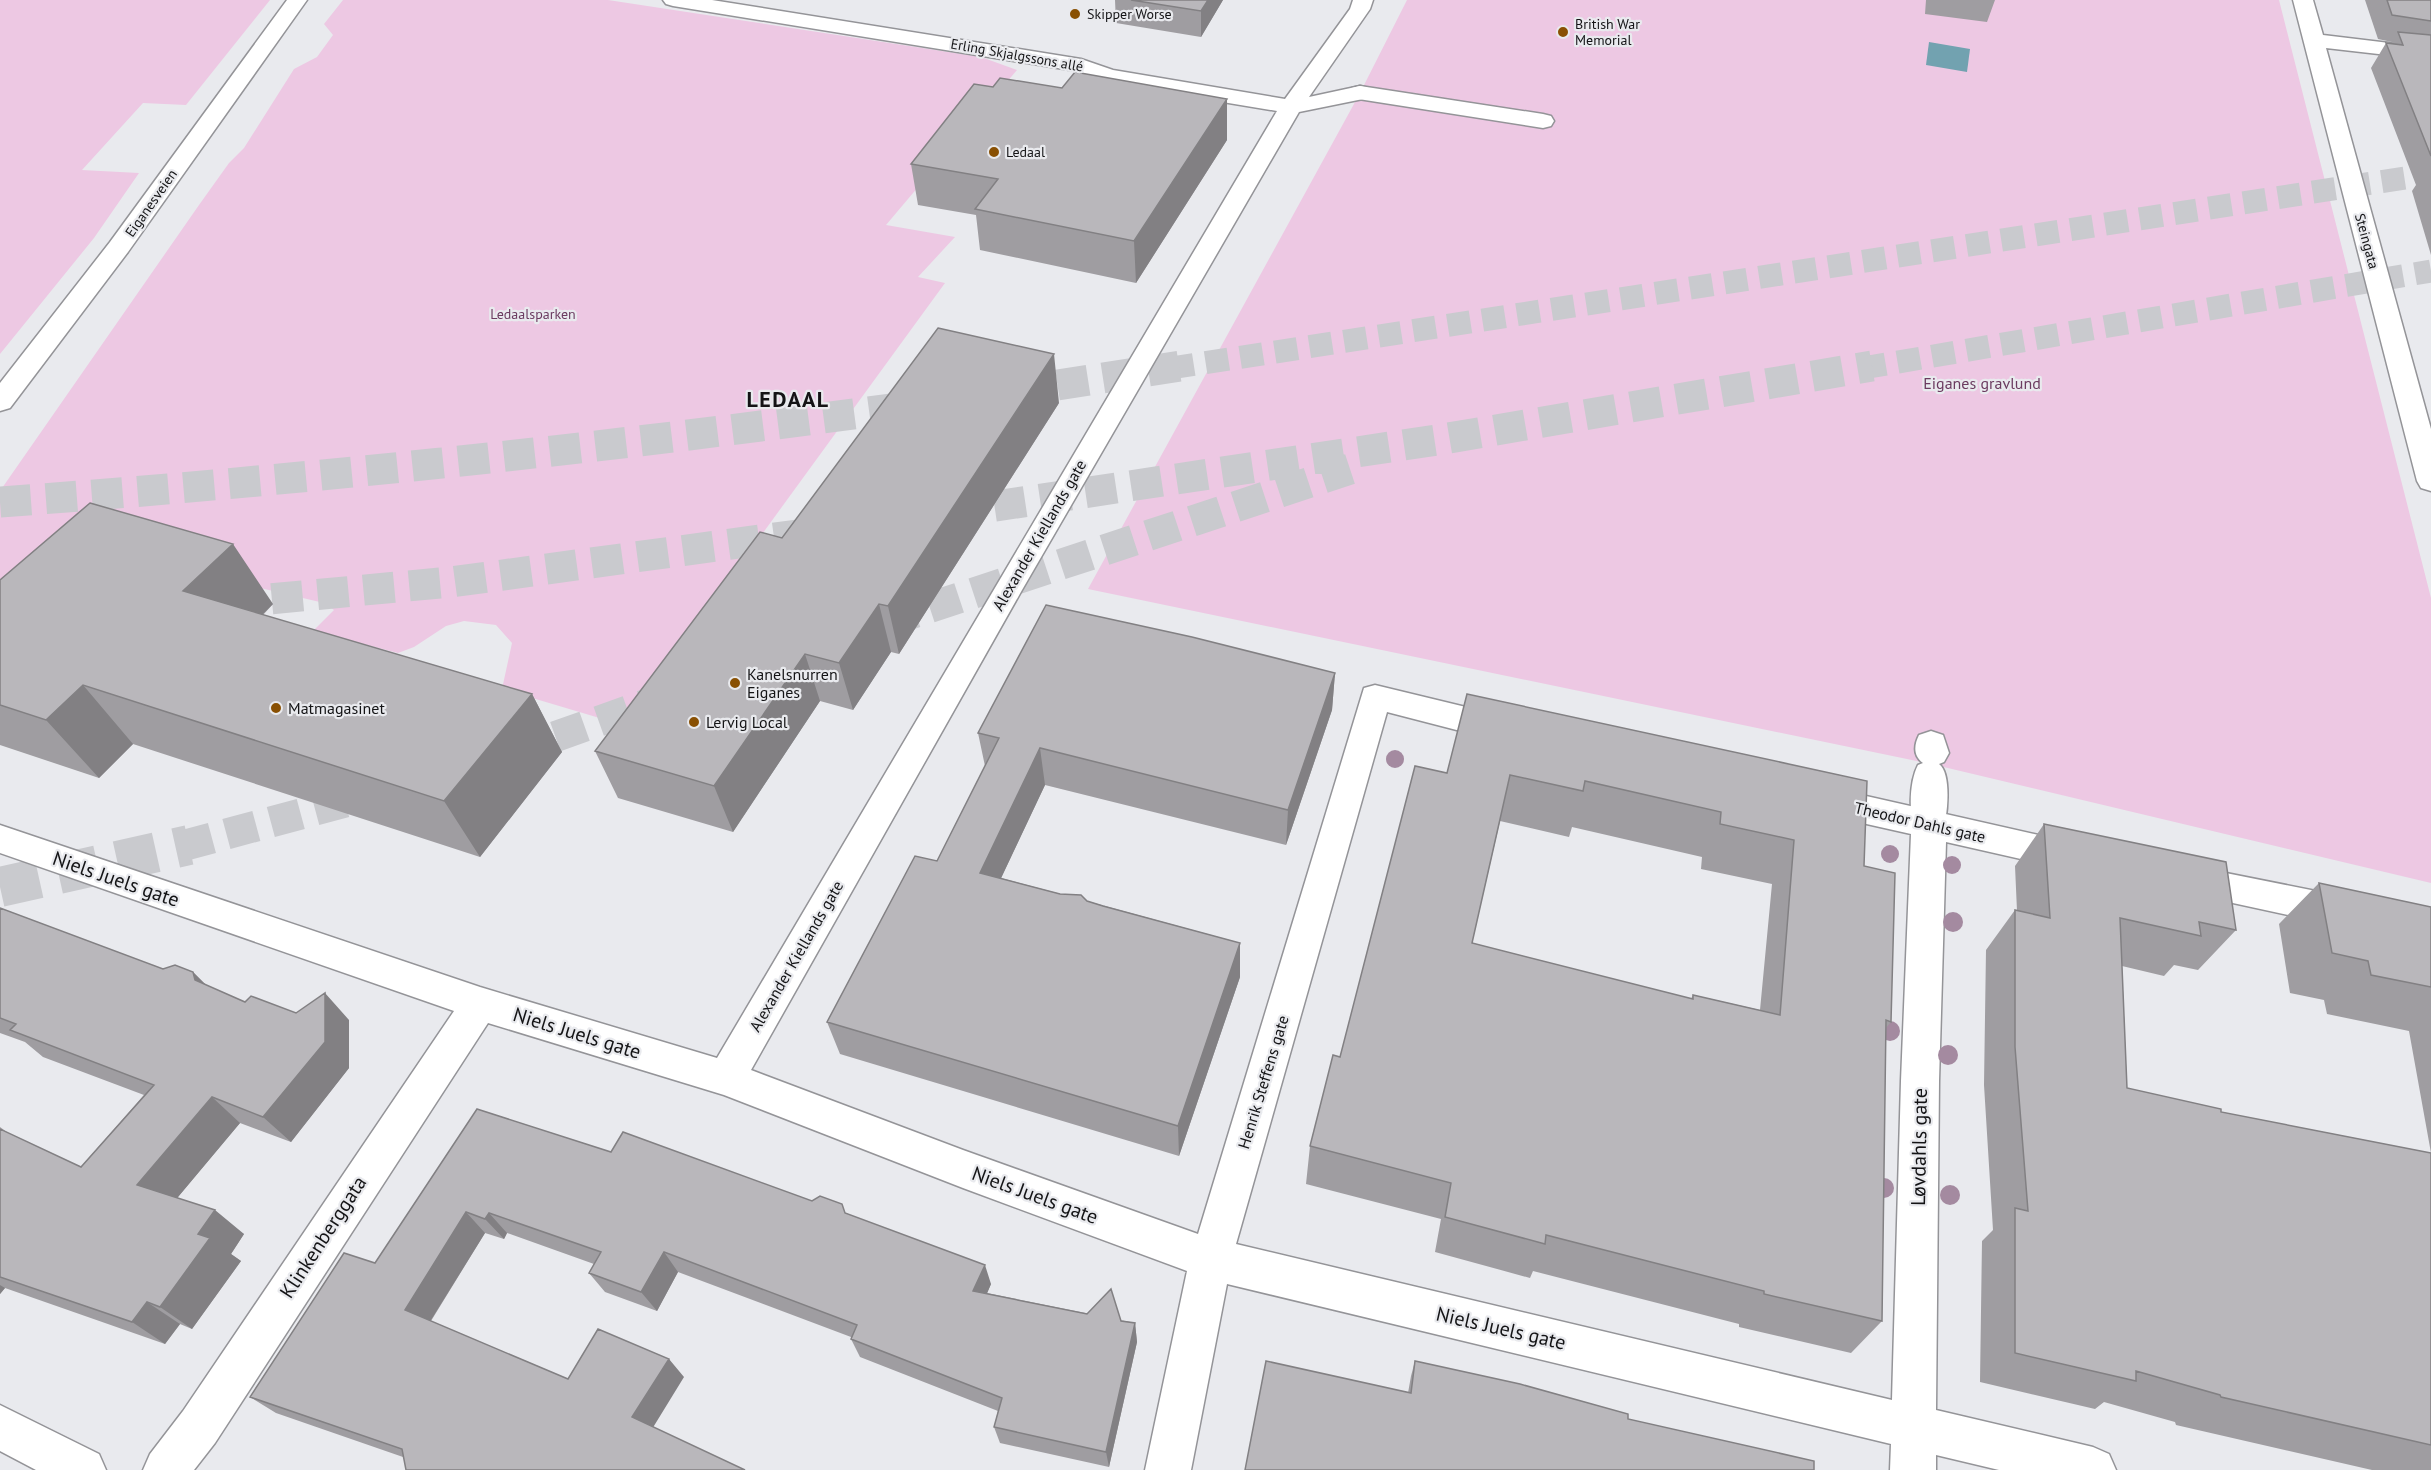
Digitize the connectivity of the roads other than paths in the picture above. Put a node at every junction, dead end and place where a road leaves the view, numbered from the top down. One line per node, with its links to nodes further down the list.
1 (297, 0): 9 (street, Eiganesveien)
2 (1363, 0): 7 (street, Alexander Kiellands gate)
3 (2303, 0): 5 (street, Steingata)
4 (688, 1): 7 (street, Erling Skjalgssons allé)
5 (2313, 40): 6 (street); 10 (street, Steingata)
6 (2431, 54)
7 (1291, 107): 8 (street, Erling Skjalgssons allé); 20 (street, Alexander Kiellands gate)
8 (1543, 120)
9 (0, 402)
10 (2431, 482)
11 (1536, 736): 21 (street, Henrik Steffens gate)
12 (1931, 757): 14 (street, Løvdahls gate)
13 (1790, 793): 14 (street, Theodor Dahls gate)
14 (1929, 824): 16 (street, Theodor Dahls gate); 23 (street, Løvdahls gate)
15 (0, 839): 19 (street, Niels Juels gate)
16 (2106, 864)
17 (2153, 873): 18 (street)
18 (2431, 930)
19 (480, 1004): 20 (street, Niels Juels gate); 25 (street, Klinkenberggata)
20 (726, 1078): 21 (street, Niels Juels gate)
21 (1211, 1259): 23 (street, Niels Juels gate); 26 (street, Henrik Steffens gate)
22 (0, 1427): 24 (street)
23 (1912, 1449): 27 (street, Niels Juels gate)
24 (83, 1470)
25 (166, 1470)
26 (1168, 1470)
27 (2093, 1470)

